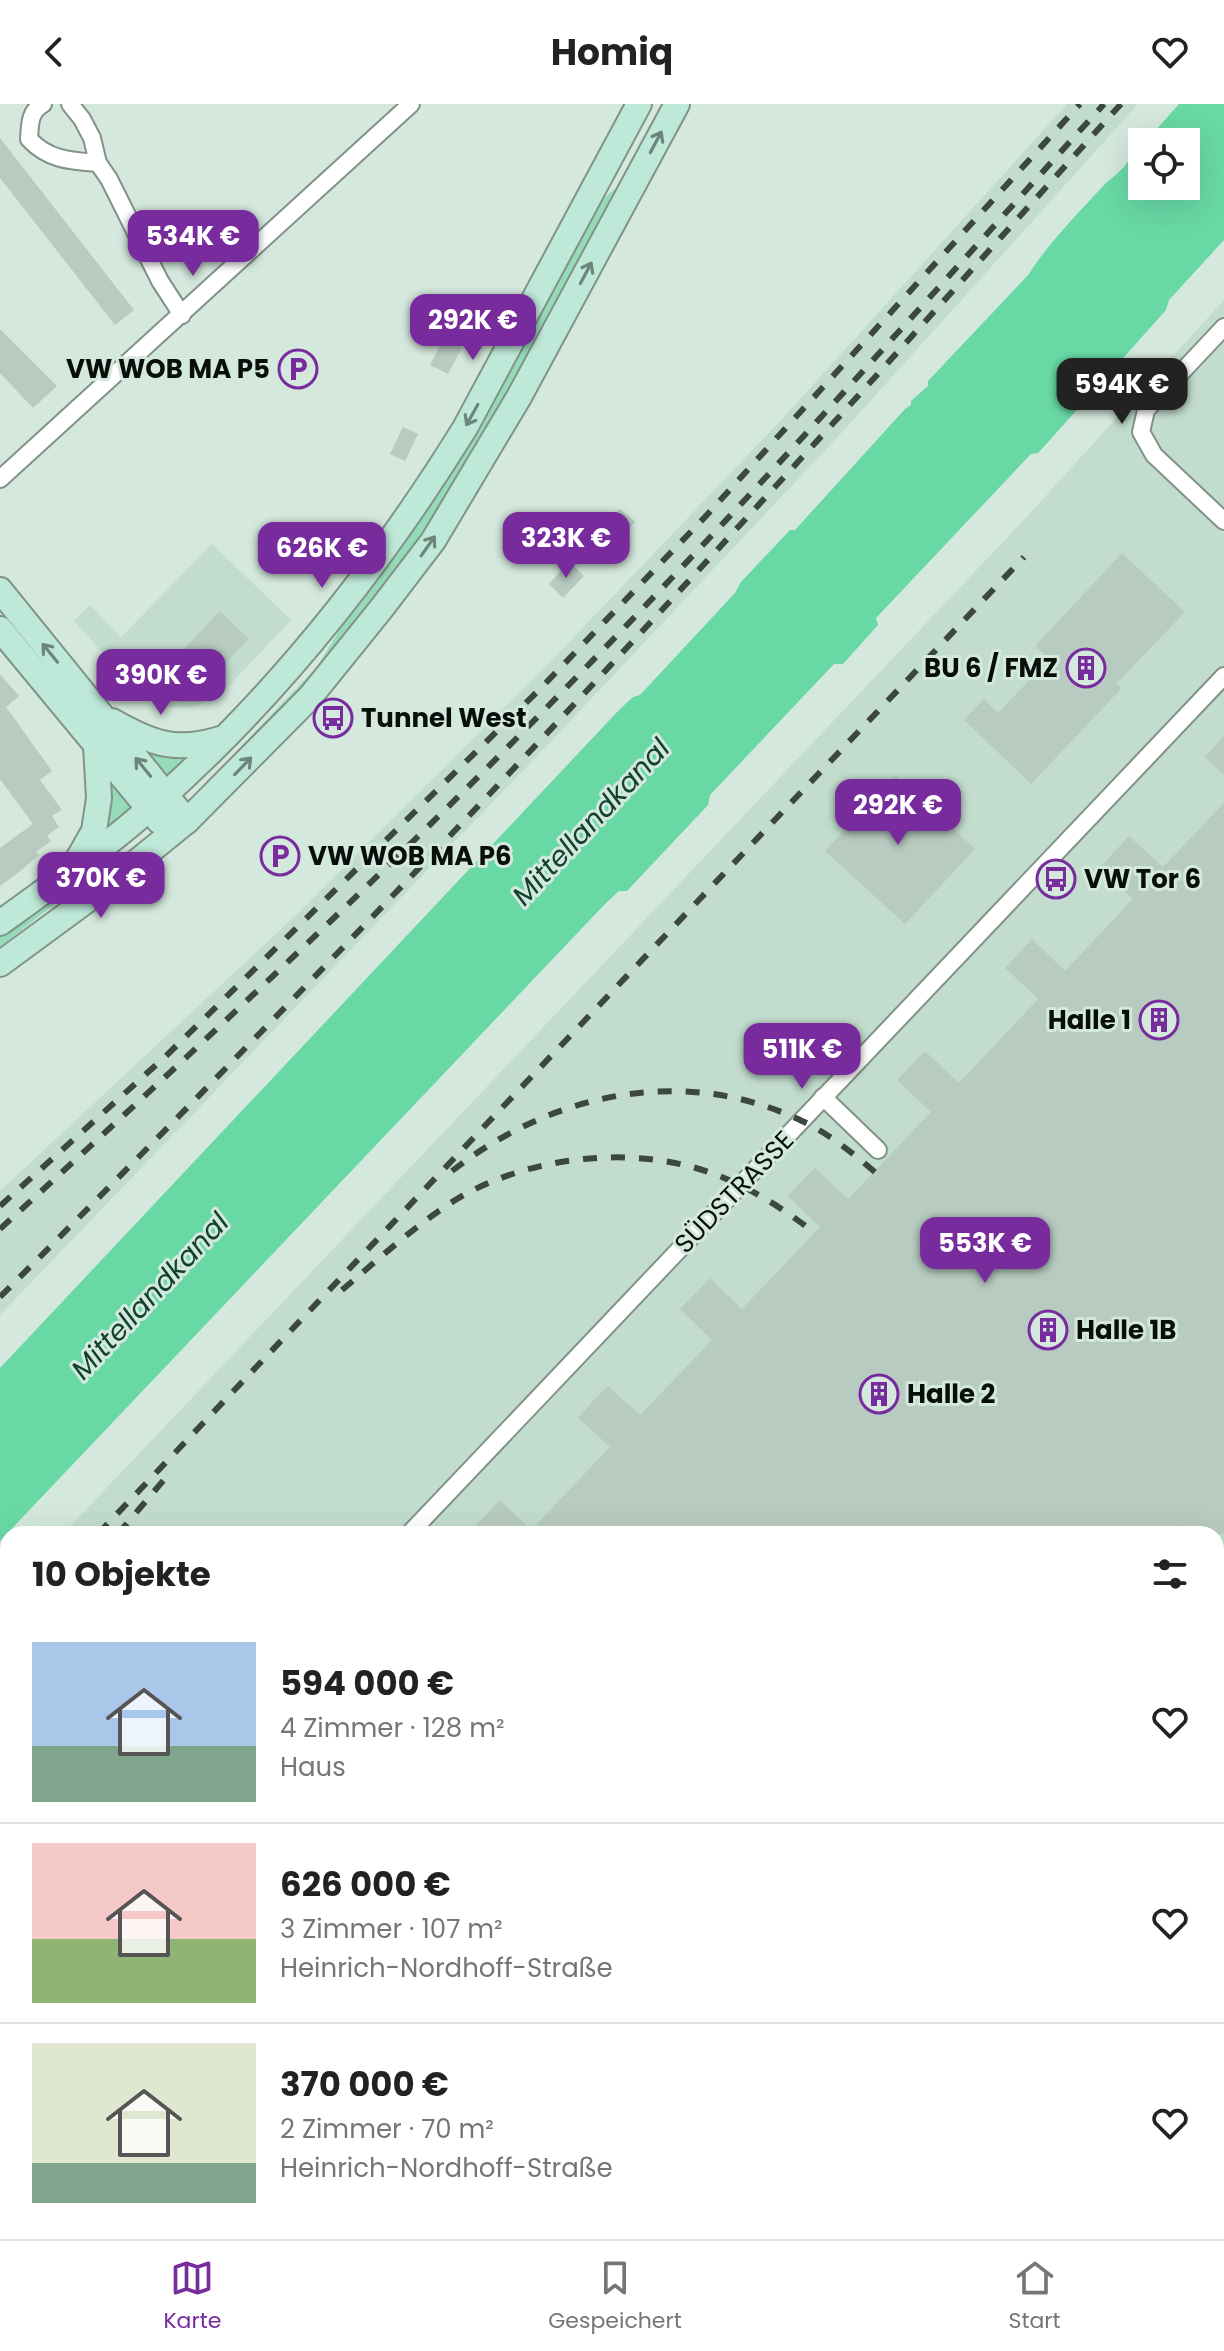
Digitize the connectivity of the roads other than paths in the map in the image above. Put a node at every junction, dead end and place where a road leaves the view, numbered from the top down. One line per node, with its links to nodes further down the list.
1 (43, 104): 6 (street)
2 (70, 104): 6 (street)
3 (411, 104): 7 (street)
4 (639, 104): 15 (main road, one-way to 15)
5 (677, 104): 18 (main road, one-way to 5)
6 (98, 163): 7 (street)
7 (182, 315): 9 (street)
8 (1224, 327): 10 (street)
9 (0, 479)
10 (1224, 521)
11 (0, 590): 14 (main road, one-way to 11)
12 (0, 629): 16 (main road)
13 (1224, 676): 22 (street, SÜDSTRASSE)
14 (100, 713): 15 (main road); 17 (main road, one-way to 14)
15 (221, 739): 17 (main road)
16 (96, 746): 17 (main road); 19 (main road)
17 (157, 801): 18 (main road); 19 (main road)
18 (179, 828): 21 (main road)
19 (72, 871): 20 (main road)
20 (0, 923)
21 (0, 964)
22 (823, 1097): 23 (street); 24 (street, SÜDSTRASSE)
23 (878, 1150)
24 (417, 1526)

